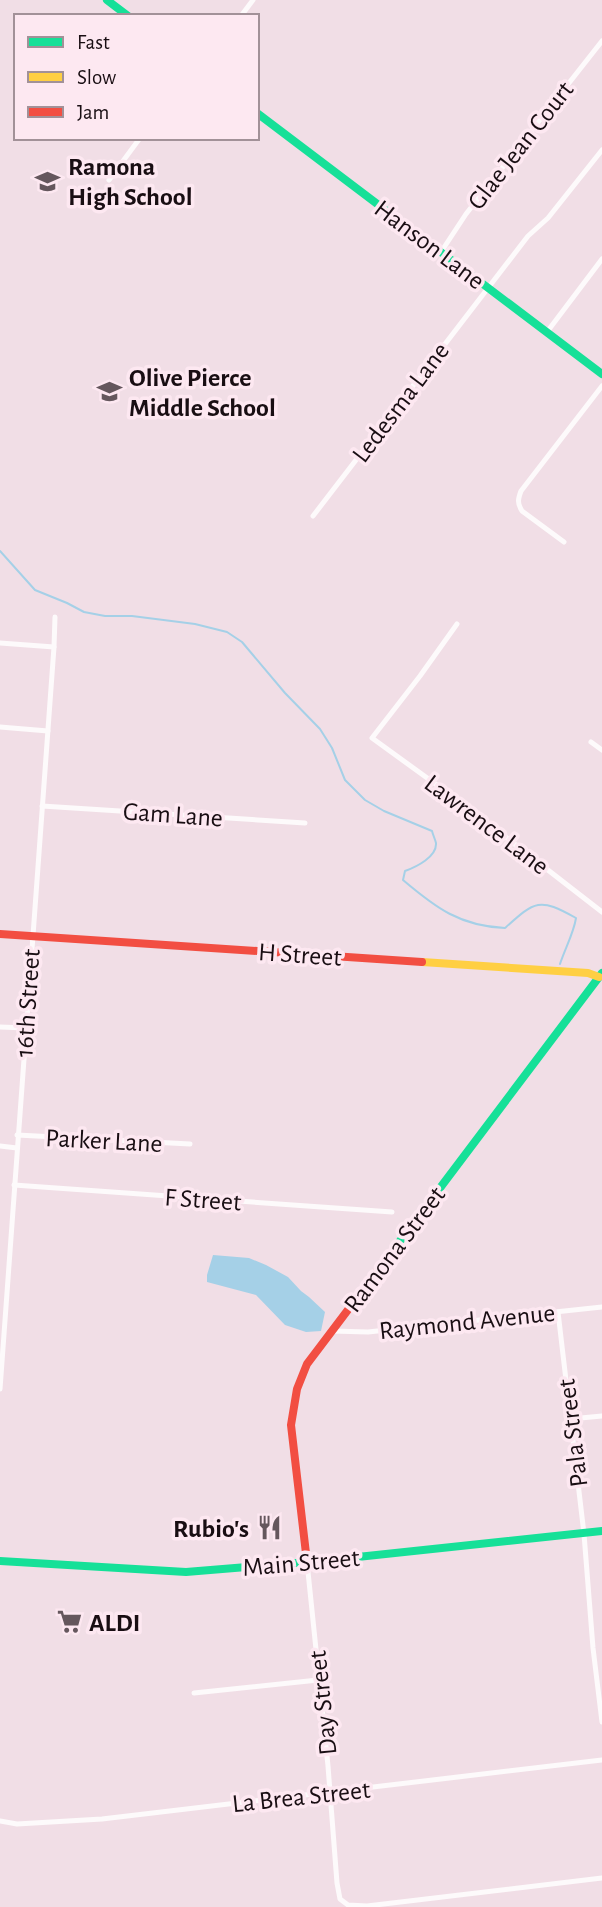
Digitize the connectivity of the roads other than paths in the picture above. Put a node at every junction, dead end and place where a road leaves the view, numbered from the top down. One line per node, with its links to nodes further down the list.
1 (107, 0): 2 (main road)
2 (125, 14)
3 (602, 41): 8 (street, Glae Jean Court)
4 (259, 115): 8 (main road, Hanson Lane)
5 (138, 140): 7 (street)
6 (602, 150): 10 (street, Ledesma Lane)
7 (108, 180)
8 (441, 252): 10 (main road, Hanson Lane)
9 (602, 259): 11 (street)
10 (487, 287): 11 (main road, Hanson Lane); 14 (street, Ledesma Lane)
11 (547, 332): 12 (main road, Hanson Lane)
12 (602, 374)
13 (602, 386): 15 (street)
14 (313, 516)
15 (564, 542)
16 (55, 617): 19 (street, 16th Street)
17 (457, 624): 26 (street, Lawrence Lane)
18 (0, 643): 19 (street)
19 (54, 647): 21 (street, 16th Street)
20 (0, 727): 21 (street)
21 (48, 731): 24 (street, 16th Street)
22 (592, 742): 23 (street)
23 (602, 750)
24 (42, 806): 25 (street, Gam Lane); 28 (street, 16th Street)
25 (305, 823)
26 (602, 912)
27 (0, 934): 28 (main road, H Street)
28 (32, 936): 29 (main road, H Street); 31 (street, 16th Street)
29 (600, 975): 40 (main road, Ramona Street)
30 (0, 1027): 31 (street)
31 (26, 1028): 32 (street, 16th Street)
32 (18, 1135): 33 (street, Parker Lane); 35 (street, 16th Street)
33 (190, 1144)
34 (0, 1146): 35 (street)
35 (17, 1148): 36 (street, 16th Street)
36 (14, 1185): 37 (street, F Street); 41 (street, 16th Street)
37 (392, 1212)
38 (602, 1307): 39 (street, Raymond Avenue)
39 (558, 1312): 40 (street, Raymond Avenue); 43 (street, Pala Street)
40 (332, 1331): 47 (main road, Ramona Street)
41 (0, 1389)
42 (602, 1416): 43 (street)
43 (570, 1419): 45 (street, Pala Street)
44 (602, 1531): 45 (main road, Main Street)
45 (584, 1534): 47 (main road, Main Street); 49 (street, Pala Street)
46 (0, 1561): 47 (main road, Main Street)
47 (307, 1562): 50 (street, Day Street)
48 (602, 1647): 49 (street)
49 (593, 1648): 52 (street, Pala Street)
50 (318, 1680): 51 (street); 54 (street, Day Street)
51 (194, 1693)
52 (602, 1722)
53 (602, 1760): 54 (street, La Brea Street)
54 (330, 1794): 55 (street, La Brea Street); 57 (street, Day Street)
55 (0, 1821)
56 (602, 1878): 57 (street)
57 (367, 1906)

